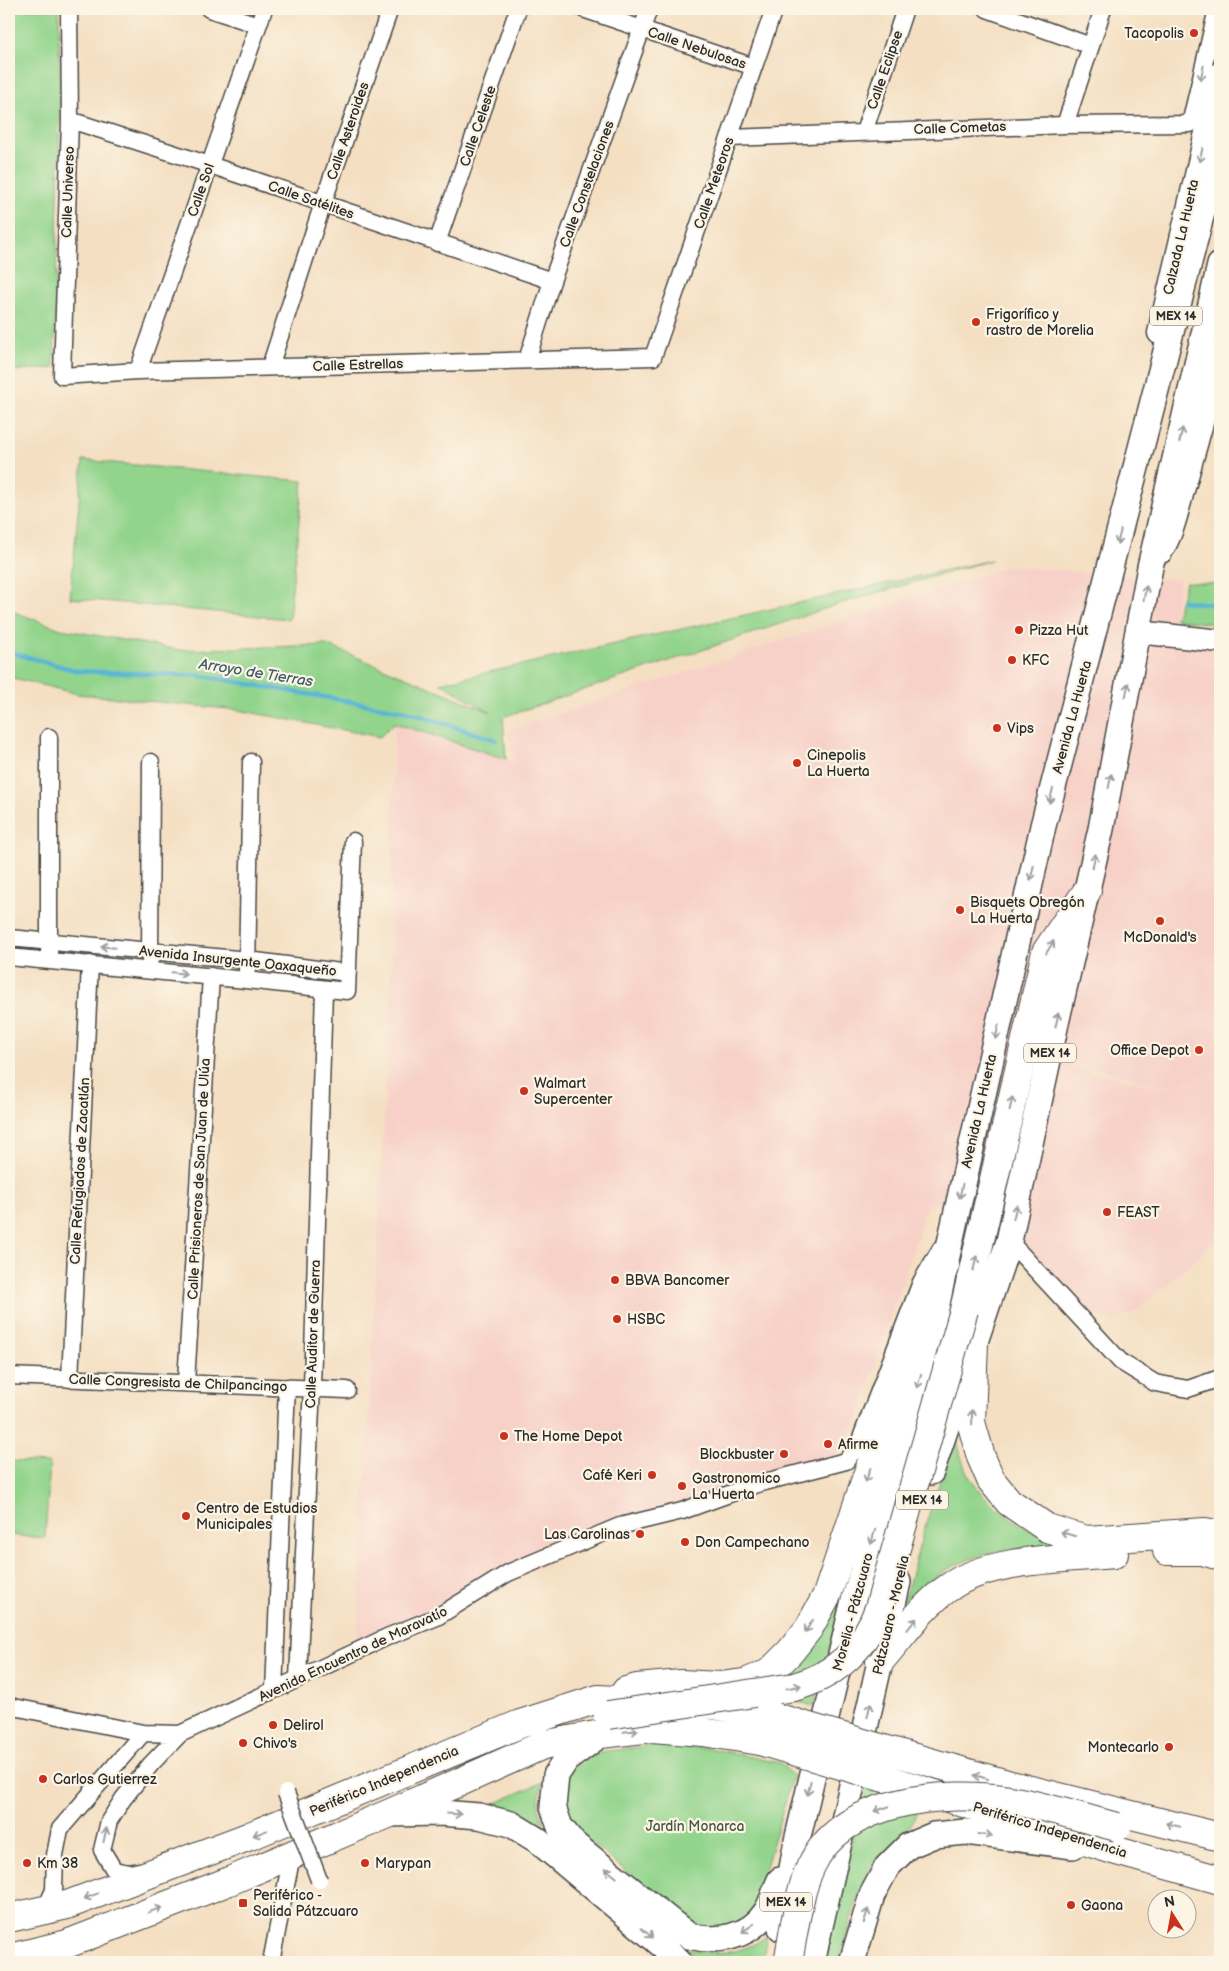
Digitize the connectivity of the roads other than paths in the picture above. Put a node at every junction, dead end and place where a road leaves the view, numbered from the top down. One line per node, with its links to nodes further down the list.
1 (69, 9): 18 (street, Calle Universo)
2 (209, 9): 13 (street)
3 (264, 9): 13 (street, Calle Sol)
4 (390, 9): 24 (street, Calle Asteroides)
5 (518, 9): 25 (street, Calle Celeste)
6 (583, 9): 14 (street, Calle Nebulosas)
7 (649, 9): 14 (street, Calle Constelaciones)
8 (774, 9): 16 (street, Calle Meteoros)
9 (905, 9): 20 (street, Calle Eclipse)
10 (987, 9): 15 (street)
11 (1103, 9): 15 (street)
12 (1217, 9): 19 (street, Calle Cometas, one-way to 19)
13 (258, 25): 23 (street, Calle Sol)
14 (642, 29): 16 (street, Calle Nebulosas); 27 (street, Calle Constelaciones)
15 (1091, 46): 19 (street)
16 (754, 67): 21 (street, Calle Meteoros)
17 (1220, 73): 35 (street, Calzada La Huerta, one-way to 35)
18 (70, 120): 23 (street, Calle Satélites); 33 (street, Calle Universo)
19 (1065, 124): 20 (street, Calle Cometas)
20 (864, 132): 21 (street, Calle Cometas)
21 (730, 138): 29 (street, Calle Meteoros)
22 (1220, 143): 35 (main road, Avenida La Huerta / MEX 14)
23 (210, 165): 24 (street, Calle Satélites); 32 (street, Calle Sol)
24 (323, 204): 25 (street, Calle Satélites); 31 (street, Calle Asteroides)
25 (437, 243): 27 (street, Calle Satélites)
26 (1220, 265): 36 (main road, MEX 14, one-way to 26)
27 (552, 281): 30 (street, Calle Constelaciones)
28 (1220, 350): 34 (street)
29 (653, 357): 30 (street, Calle Estrellas)
30 (527, 360): 31 (street, Calle Estrellas)
31 (270, 367): 32 (street, Calle Estrellas)
32 (138, 371): 33 (street, Calle Estrellas)
33 (62, 376)
34 (1214, 399): 36 (street)
35 (1131, 490): 56 (main road, Avenida La Huerta / MEX 14, one-way to 56)
36 (1150, 567): 37 (main road, MEX 14, one-way to 36)
37 (1138, 632): 38 (street); 43 (main road, MEX 14, one-way to 37)
38 (1220, 641)
39 (49, 737): 45 (street)
40 (151, 762): 46 (street)
41 (251, 762): 49 (street)
42 (353, 841): 52 (street)
43 (1087, 891): 57 (main road, MEX 14, one-way to 43); 73 (highway, one-way to 43, bridge)
44 (9, 938): 45 (street, Avenida Insurgente Oaxaqueño)
45 (49, 942): 46 (street, Avenida Insurgente Oaxaqueño, one-way to 45); 48 (street)
46 (150, 951): 49 (street, Avenida Insurgente Oaxaqueño); 51 (street)
47 (9, 957): 48 (street, Avenida Insurgente Oaxaqueño)
48 (48, 960): 50 (street, Avenida Insurgente Oaxaqueño)
49 (248, 960): 52 (street, Avenida Insurgente Oaxaqueño); 54 (street)
50 (90, 964): 51 (street, Avenida Insurgente Oaxaqueño); 61 (street, Calle Refugiados de Zacatlán)
51 (150, 970): 53 (street, Avenida Insurgente Oaxaqueño, one-way to 53)
52 (348, 973): 55 (street, Avenida Insurgente Oaxaqueño)
53 (211, 976): 54 (street, Avenida Insurgente Oaxaqueño); 63 (street, Calle Prisioneros de San Juan de Ulúa)
54 (246, 980): 55 (street, Avenida Insurgente Oaxaqueño)
55 (324, 990): 65 (street, Calle Auditor de Guerra)
56 (954, 1228): 58 (main road, Avenida La Huerta / MEX 14); 70 (street, Avenida Encuentro de Maravatío)
57 (1009, 1241): 59 (main road, Pátzcuaro - Morelia / MEX 14); 62 (street)
58 (945, 1265): 73 (highway, one-way to 73); 80 (main road, Morelia - Pátzcuaro / MEX 14, one-way to 80)
59 (974, 1342): 67 (highway, one-way to 59); 69 (main road, Pátzcuaro - Morelia / MEX 14)
60 (9, 1376): 61 (street, Calle Congresista de Chilpancingo)
61 (70, 1378): 63 (street, Calle Congresista de Chilpancingo)
62 (1220, 1378)
63 (186, 1382): 64 (street, Calle Congresista de Chilpancingo)
64 (287, 1387): 65 (street, Calle Congresista de Chilpancingo); 71 (street, Calle Auditor de Guerra)
65 (312, 1387): 66 (street, Calle Congresista de Chilpancingo); 70 (street, Calle Auditor de Guerra)
66 (347, 1390)
67 (1220, 1535)
68 (1220, 1556): 69 (highway, one-way to 68)
69 (880, 1661): 95 (main road, Pátzcuaro - Morelia / MEX 14, one-way to 69)
70 (298, 1678): 71 (street, Avenida Encuentro de Maravatío)
71 (274, 1690): 75 (street, Avenida Encuentro de Maravatío)
72 (9, 1706): 74 (street)
73 (602, 1716): 77 (highway, Periférico Independencia); 78 (highway, Periférico Independencia, one-way to 73, bridge); 79 (highway, Periférico Independencia, one-way to 79, bridge); 80 (main road, one-way to 73); 83 (highway, Periférico Independencia, one-way to 83); 86 (highway)
74 (143, 1733): 75 (street); 87 (street)
75 (180, 1734): 83 (street, one-way to 75)
76 (286, 1793): 84 (street, bridge)
77 (388, 1814): 81 (highway, Periférico Independencia); 92 (main road, one-way to 92)
78 (1220, 1837)
79 (1115, 1839): 82 (highway); 85 (highway, Periférico Independencia); 94 (highway, one-way to 94, bridge); 96 (main road, one-way to 79)
80 (797, 1841): 93 (main road, Morelia - Pátzcuaro / MEX 14)
81 (292, 1855): 86 (highway, Periférico Independencia); 91 (street)
82 (1220, 1857)
83 (176, 1864): 87 (highway, Periférico Independencia, one-way to 87)
84 (319, 1880)
85 (1220, 1880)
86 (227, 1882): 89 (highway, Periférico Independencia, one-way to 86)
87 (45, 1910): 88 (highway, Periférico Independencia)
88 (9, 1918)
89 (67, 1953): 90 (highway, Periférico Independencia)
90 (9, 1958)
91 (271, 1962)
92 (679, 1962)
93 (775, 1962)
94 (788, 1962)
95 (812, 1962)
96 (852, 1962)

